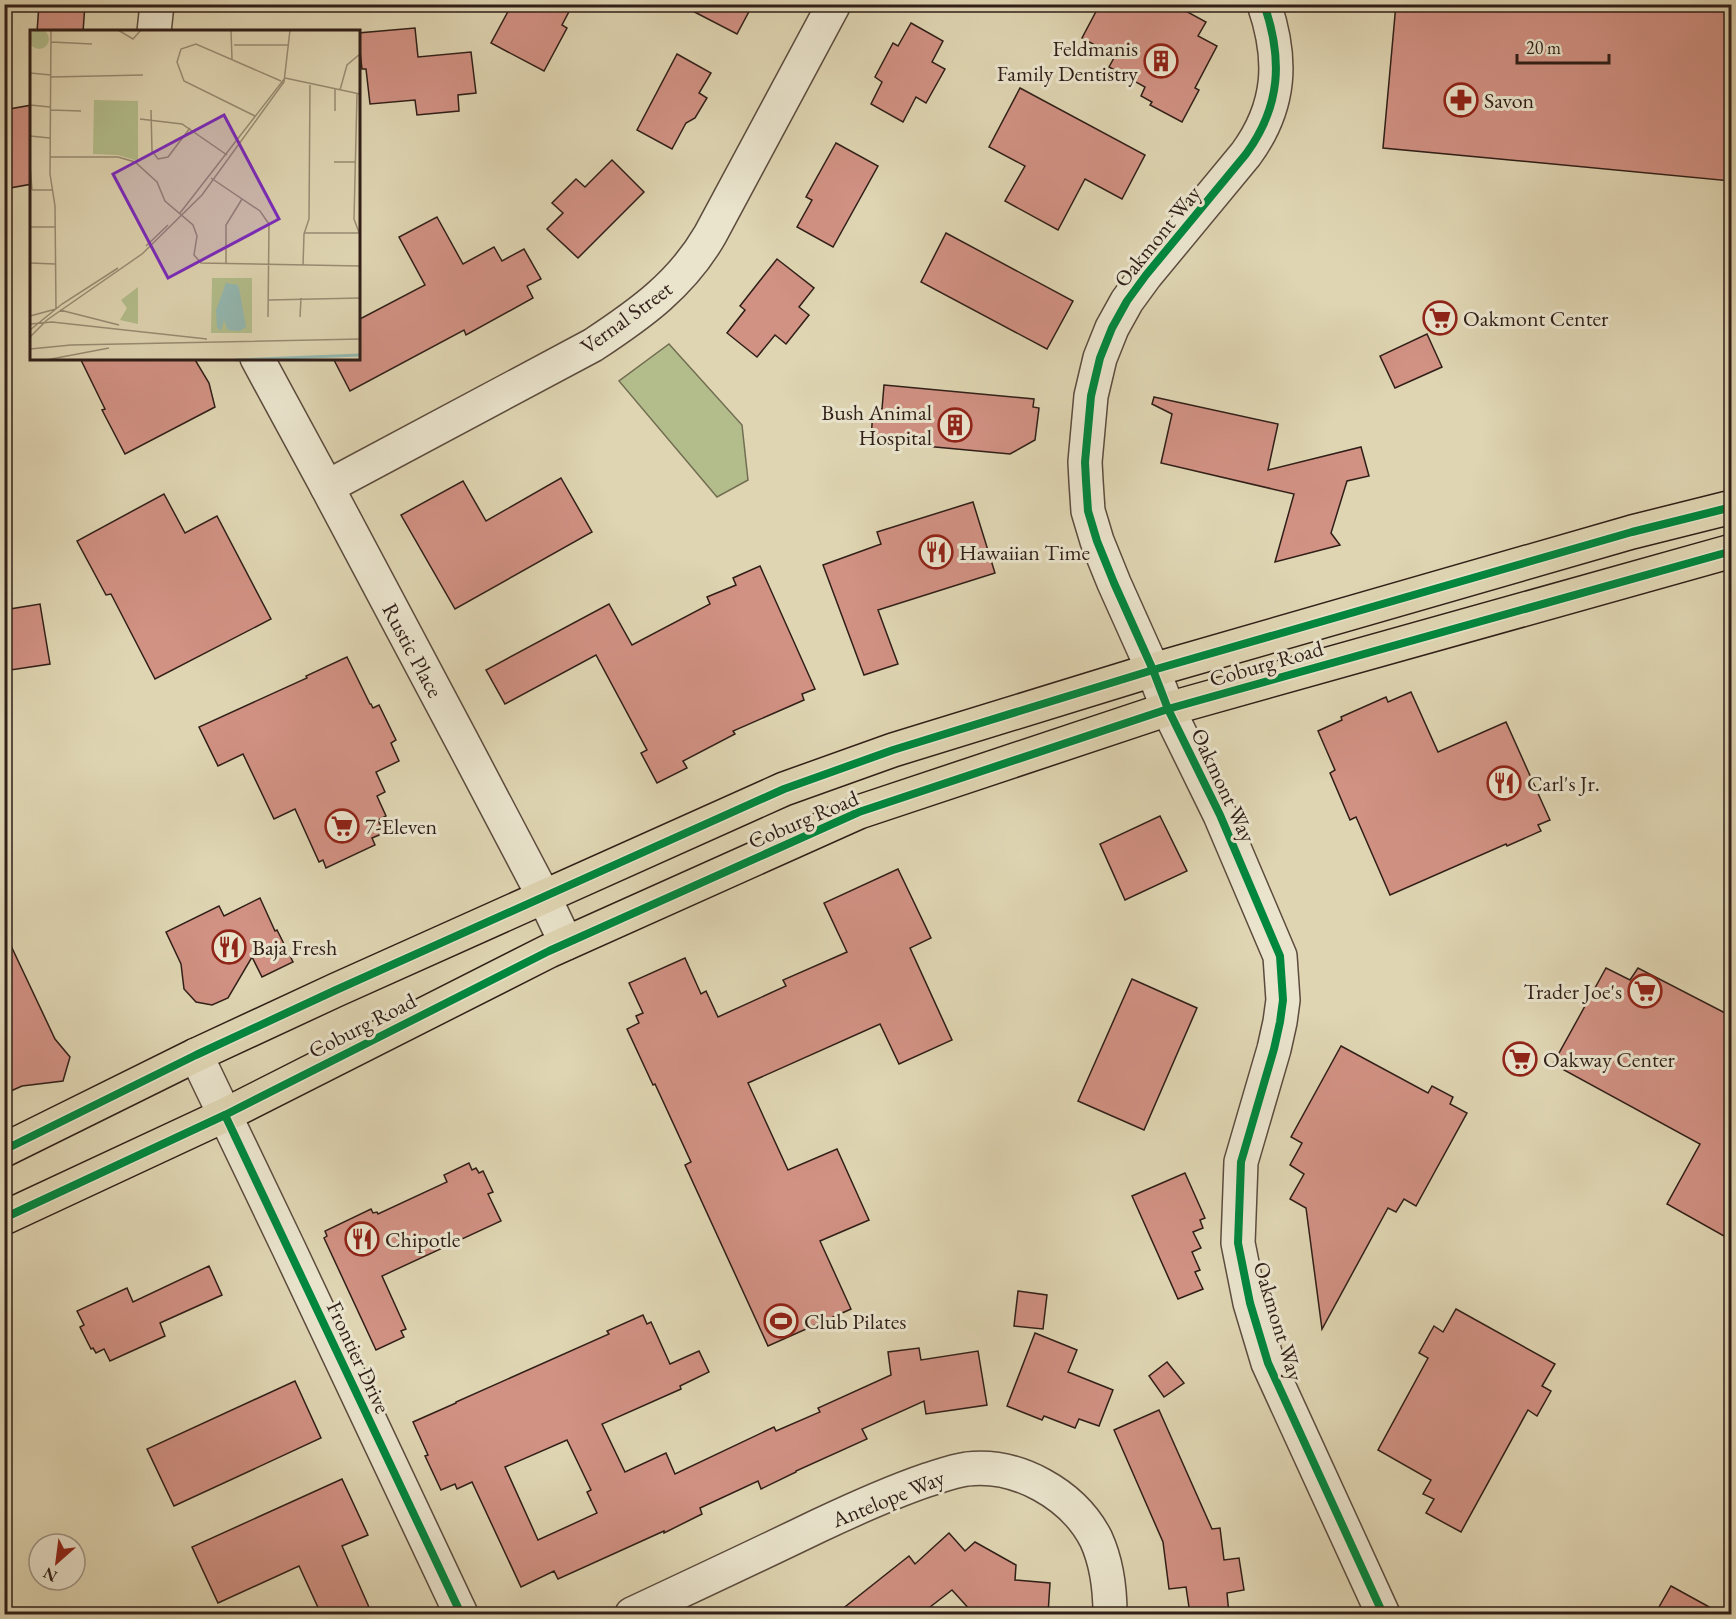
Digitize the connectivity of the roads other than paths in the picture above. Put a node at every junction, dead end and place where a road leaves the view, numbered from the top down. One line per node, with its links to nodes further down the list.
1 (157, 4): 4 (street)
2 (834, 4): 6 (street, Vernal Street)
3 (1263, 4): 9 (street, Oakmont Way)
4 (154, 30)
5 (257, 360): 6 (street, Rustic Place)
6 (327, 486): 11 (street, Rustic Place)
7 (1731, 507): 9 (main road, Coburg Road)
8 (1731, 551): 10 (main road, Coburg Road)
9 (1153, 670): 10 (street, Oakmont Way); 11 (main road, Coburg Road)
10 (1168, 709): 12 (main road, Coburg Road); 20 (street, Oakmont Way)
11 (544, 897): 12 (street, Rustic Place); 13 (main road, Coburg Road)
12 (566, 943): 14 (main road, Coburg Road)
13 (196, 1055): 14 (street, Frontier Drive); 15 (main road, Coburg Road)
14 (225, 1115): 16 (main road, Coburg Road); 17 (street, Frontier Drive)
15 (4, 1150)
16 (4, 1218)
17 (461, 1614)
18 (632, 1614): 19 (street, Antelope Way)
19 (1110, 1614)
20 (1383, 1614)

